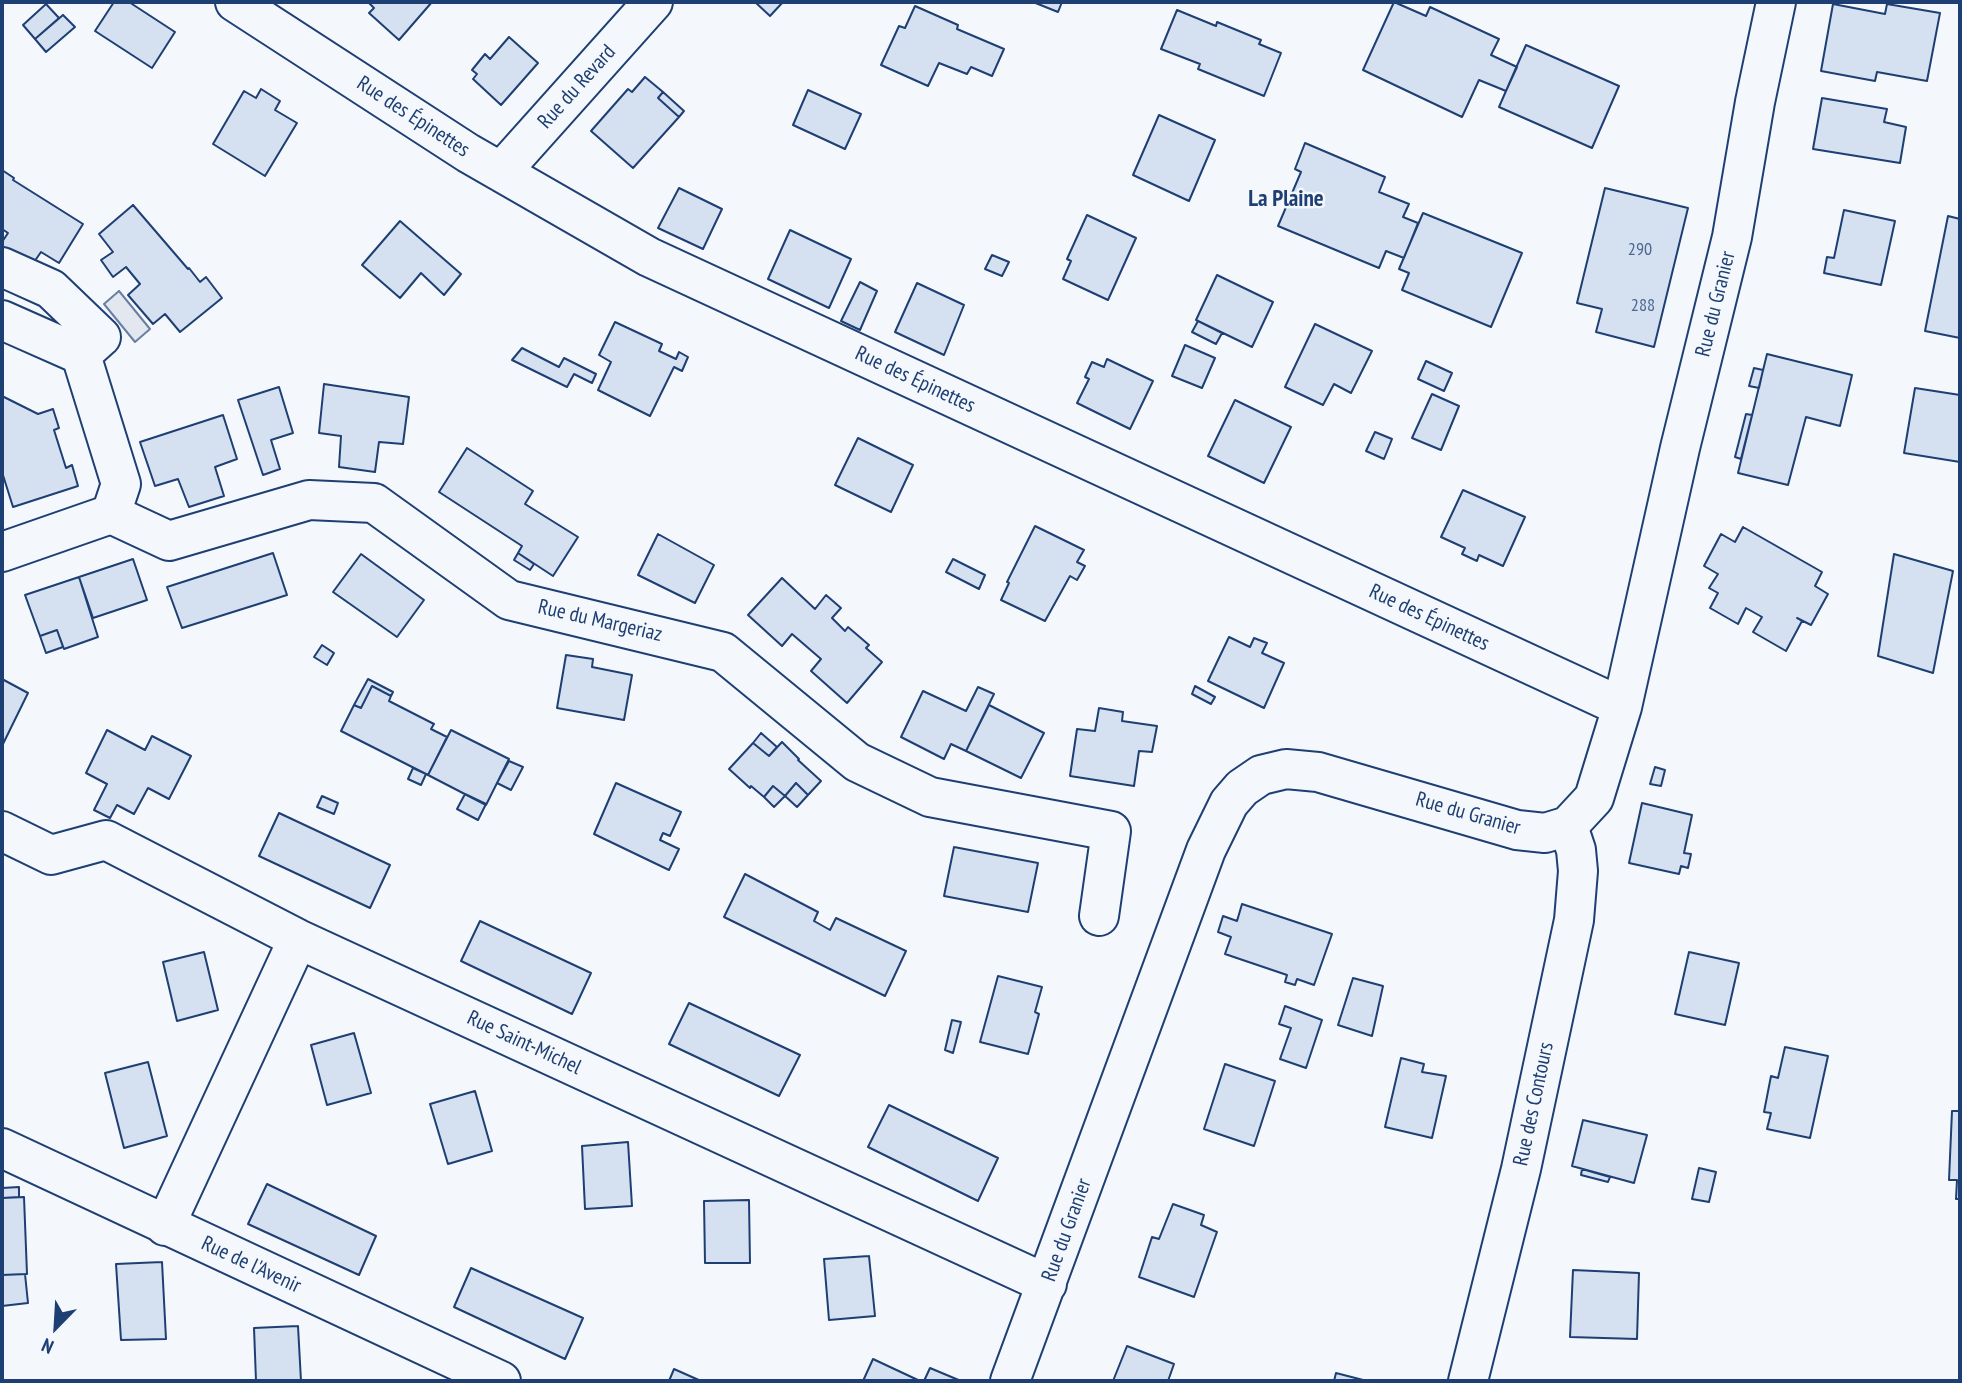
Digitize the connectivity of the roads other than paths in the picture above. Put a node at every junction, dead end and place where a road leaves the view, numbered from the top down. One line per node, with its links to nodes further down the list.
1 (235, 2): 4 (street, Rue des Épinettes)
2 (653, 2): 4 (street, Rue du Revard)
3 (1776, 2): 10 (street, Rue du Granier)
4 (501, 172): 10 (street, Rue des Épinettes)
5 (2, 267): 7 (street)
6 (2, 320): 7 (street)
7 (81, 355): 8 (street)
8 (111, 514): 9 (street); 13 (street, Rue du Margeriaz)
9 (2, 552)
10 (1622, 707): 11 (street, Rue du Granier)
11 (1568, 826): 17 (street, Rue du Granier); 20 (street, Rue des Contours)
12 (2, 831): 14 (street, Rue Saint-Michel)
13 (1099, 916)
14 (298, 939): 16 (street); 17 (street, Rue Saint-Michel)
15 (2, 1149): 16 (street, Rue de l'Avenir)
16 (166, 1226): 18 (street, Rue de l'Avenir)
17 (1047, 1284): 19 (street, Rue du Granier)
18 (501, 1381)
19 (1010, 1381)
20 (1468, 1381)

